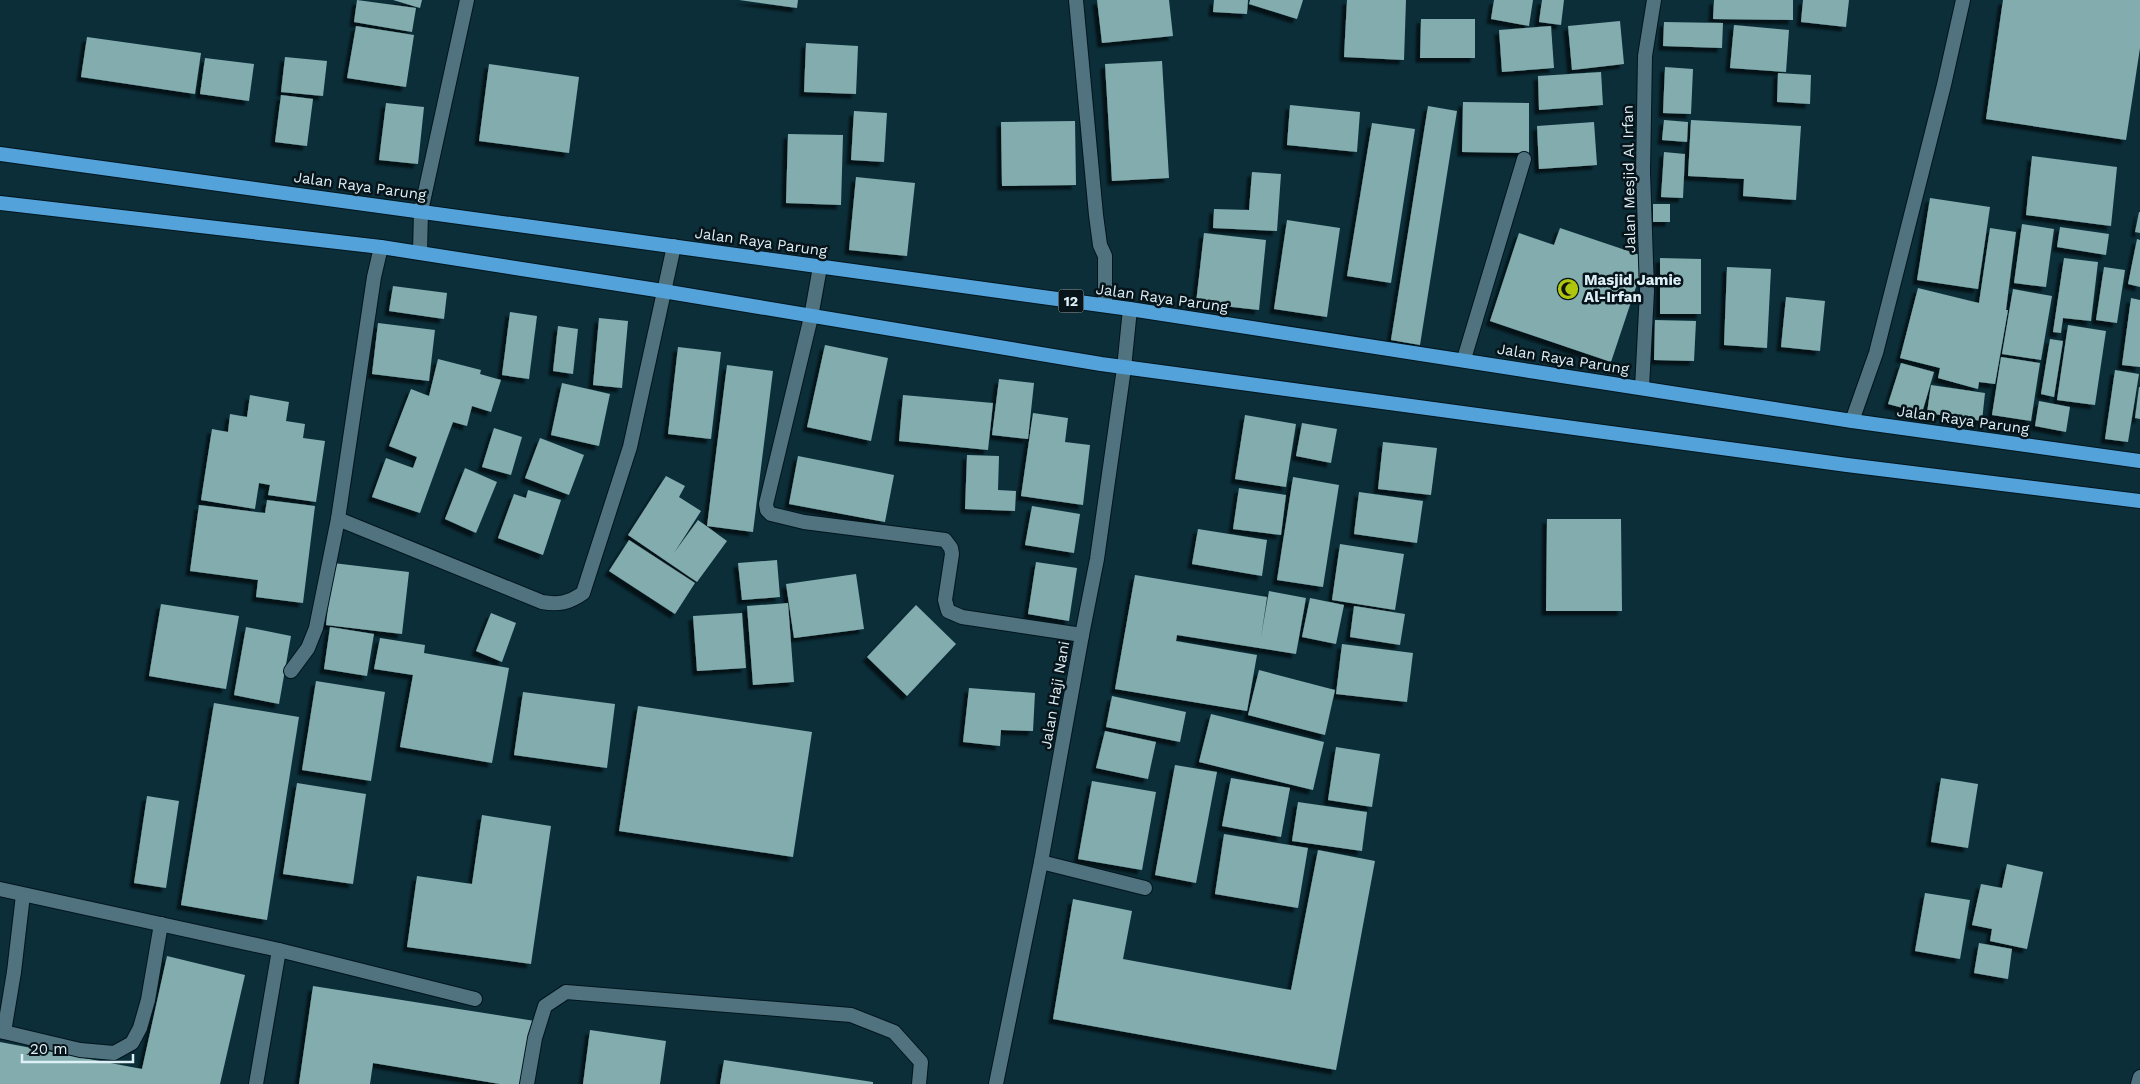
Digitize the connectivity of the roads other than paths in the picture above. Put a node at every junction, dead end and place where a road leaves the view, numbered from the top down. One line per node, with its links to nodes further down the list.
1 (467, 0): 8 (street)
2 (1076, 0): 14 (street)
3 (1654, 0): 19 (street, Jalan Mesjid Al Irfan)
4 (1963, 0): 20 (street)
5 (0, 154): 8 (highway, Jalan Raya Parung / 12)
6 (1524, 159): 17 (street)
7 (0, 203): 10 (highway)
8 (421, 211): 9 (highway, Jalan Raya Parung / 12); 11 (street)
9 (674, 246): 12 (highway, Jalan Raya Parung / 12); 13 (street)
10 (381, 247): 11 (highway); 23 (street)
11 (420, 253): 13 (highway)
12 (820, 267): 14 (highway, Jalan Raya Parung / 12); 16 (street)
13 (663, 291): 16 (highway); 23 (street)
14 (1105, 305): 15 (highway, Jalan Raya Parung / 12)
15 (1130, 309): 17 (highway, Jalan Raya Parung / 12); 18 (street, Jalan Haji Nani)
16 (810, 316): 18 (highway); 24 (street)
17 (1464, 359): 19 (highway, Jalan Raya Parung / 12)
18 (1124, 368): 22 (highway); 24 (street, Jalan Haji Nani)
19 (1642, 388): 20 (highway, Jalan Raya Parung / 12)
20 (1852, 421): 21 (highway, Jalan Raya Parung / 12)
21 (2140, 461)
22 (2140, 502)
23 (338, 520): 25 (street)
24 (1082, 635): 26 (street, Jalan Haji Nani)
25 (291, 671)
26 (1042, 862): 27 (street); 38 (street, Jalan Haji Nani)
27 (1145, 888)
28 (0, 889): 29 (street)
29 (23, 895): 30 (street); 33 (street)
30 (162, 924): 31 (street); 33 (street)
31 (279, 950): 32 (street); 35 (street)
32 (475, 999)
33 (2, 1031)
34 (2140, 1077): 39 (street)
35 (256, 1084)
36 (527, 1084): 37 (street)
37 (919, 1084)
38 (996, 1084)
39 (2138, 1084)

